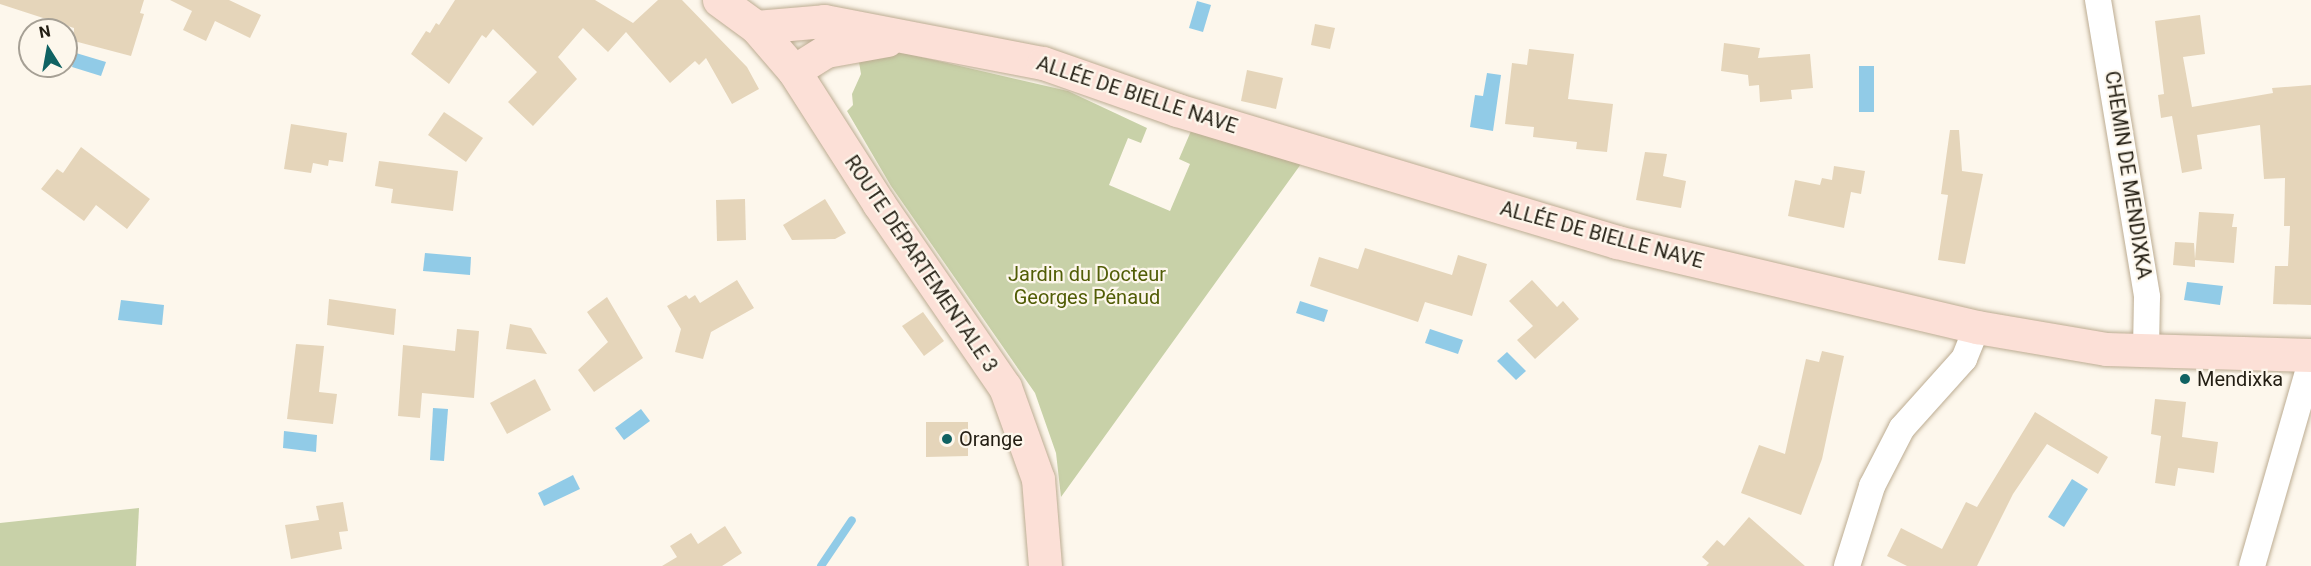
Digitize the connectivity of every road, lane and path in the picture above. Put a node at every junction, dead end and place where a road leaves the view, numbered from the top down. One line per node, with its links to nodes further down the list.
1 (719, 0): 3 (street, ROUTE DÉPARTEMENTALE 3)
2 (2098, 0): 7 (street, CHEMIN DE MENDIXKA)
3 (756, 27): 4 (street, ALLÉE DE BIELLE NAVE); 5 (street, ROUTE DÉPARTEMENTALE 3)
4 (909, 37): 5 (street, ALLÉE DE BIELLE NAVE); 6 (street, ALLÉE DE BIELLE NAVE)
5 (794, 71): 10 (street, ROUTE DÉPARTEMENTALE 3)
6 (1977, 327): 7 (street, ALLÉE DE BIELLE NAVE); 11 (street)
7 (2146, 351): 8 (street, ALLÉE DE BIELLE NAVE)
8 (2311, 355)
9 (2311, 361): 12 (street)
10 (1045, 566)
11 (1847, 566)
12 (2252, 566)

